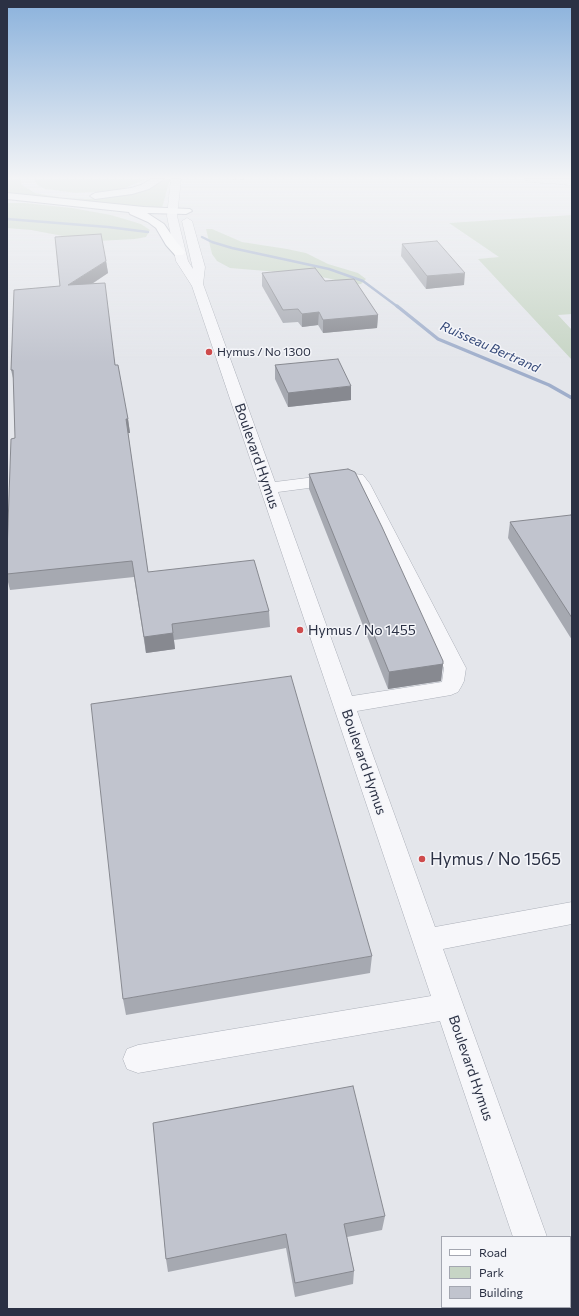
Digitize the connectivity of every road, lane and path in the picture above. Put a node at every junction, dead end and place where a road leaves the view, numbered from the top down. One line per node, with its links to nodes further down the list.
1 (169, 240): 4 (main road)
2 (176, 240): 4 (street, Boulevard Hymus)
3 (191, 240): 5 (street, Boulevard Hymus)
4 (179, 252): 5 (street, Boulevard Hymus)
5 (198, 286): 6 (street, Boulevard Hymus)
6 (268, 488): 7 (street, Boulevard Hymus); 7 (street)
7 (344, 705): 9 (street, Boulevard Hymus)
8 (572, 913): 9 (street)
9 (426, 940): 10 (street, Boulevard Hymus)
10 (449, 1006): 11 (street); 12 (street, Boulevard Hymus)
11 (138, 1059)
12 (530, 1236)

